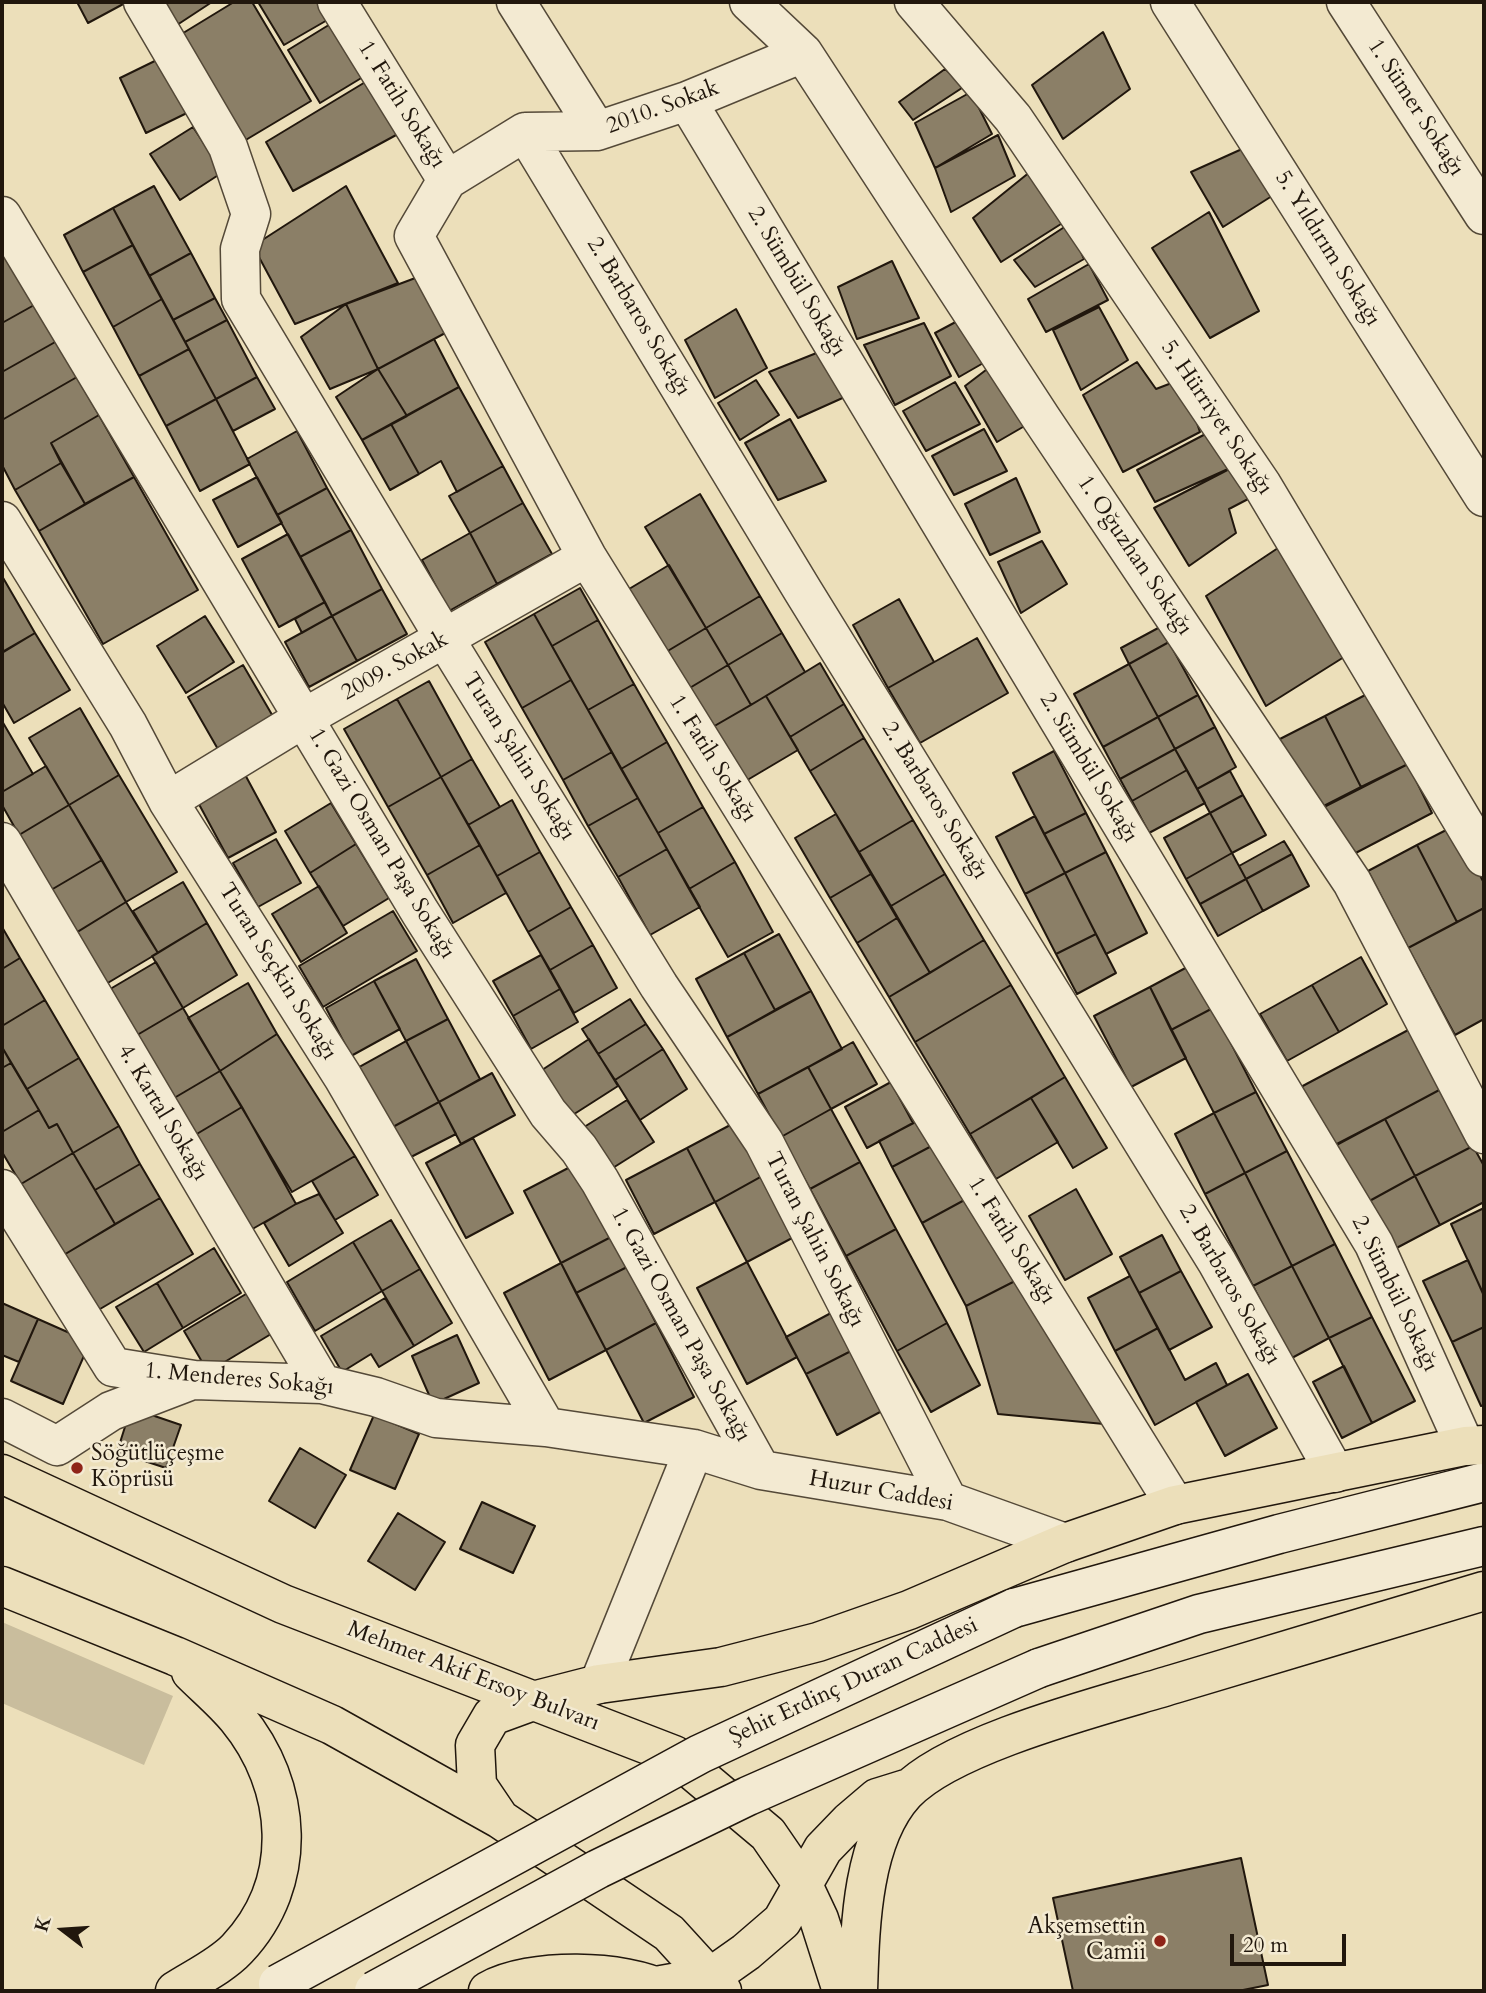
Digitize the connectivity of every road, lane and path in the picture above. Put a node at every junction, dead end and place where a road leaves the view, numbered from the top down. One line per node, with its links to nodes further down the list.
1 (143, 2): 18 (street, Turan Şahin Sokağı)
2 (337, 2): 12 (street, 1. Fatih Sokağı)
3 (516, 2): 10 (street)
4 (749, 2): 8 (street, 1. Oğuzhan Sokağı)
5 (914, 2): 22 (street, 5. Hürriyet Sokağı)
6 (1170, 2): 15 (street, 5. Yıldırım Sokağı)
7 (1346, 2): 13 (street, 1. Sümer Sokağı)
8 (803, 54): 9 (street, 2010. Sokak); 23 (street, 1. Oğuzhan Sokağı)
9 (687, 102): 10 (street, 2010. Sokak); 29 (street, 2. Sümbül Sokağı)
10 (597, 131): 11 (street, 2010. Sokak)
11 (526, 132): 12 (street); 32 (street, 2. Barbaros Sokağı)
12 (447, 180): 17 (street, 1. Fatih Sokağı)
13 (1484, 215)
14 (2, 216): 19 (street, 1. Gazi Osman Paşa Sokağı)
15 (1484, 497)
16 (2, 521): 20 (street, Turan Seçkin Sokağı)
17 (587, 557): 18 (street, 2009. Sokak); 36 (street, 1. Fatih Sokağı)
18 (445, 639): 19 (street, 2009. Sokak); 35 (street, Turan Şahin Sokağı)
19 (304, 718): 20 (street, 2009. Sokak); 31 (street, 1. Gazi Osman Paşa Sokağı)
20 (168, 801): 28 (street, Turan Seçkin Sokağı)
21 (2, 842): 26 (street, 4. Kartal Sokağı)
22 (1484, 857)
23 (1484, 1134)
24 (2, 1189): 25 (street, 1. Menderes Sokağı)
25 (194, 1380): 26 (street, 1. Menderes Sokağı); 27 (street)
26 (322, 1384): 28 (street, 1. Menderes Sokağı)
27 (2, 1418)
28 (545, 1427): 30 (street, 1. Menderes Sokağı)
29 (1474, 1446): 32 (main road)
30 (694, 1449): 31 (street, Huzur Caddesi); 42 (street)
31 (761, 1470): 35 (street, Huzur Caddesi)
32 (1335, 1473): 36 (main road)
33 (2, 1474): 43 (main road, Mehmet Akif Ersoy Bulvarı)
34 (1484, 1482): 48 (street, Şehit Erdinç Duran Caddesi, bridge)
35 (948, 1501): 37 (street, Huzur Caddesi)
36 (1175, 1505): 37 (main road)
37 (1065, 1543): 42 (main road)
38 (1484, 1546): 51 (street, bridge)
39 (2, 1586): 41 (main road)
40 (1484, 1591): 44 (main road)
41 (175, 1656): 45 (main road); 50 (main road)
42 (599, 1684): 43 (main road)
43 (533, 1701): 45 (main road); 46 (main road, Mehmet Akif Ersoy Bulvarı)
44 (913, 1786): 46 (main road); 54 (main road)
45 (500, 1819): 47 (main road)
46 (803, 1885): 47 (main road); 53 (main road, Mehmet Akif Ersoy Bulvarı)
47 (717, 1984): 49 (main road)
48 (273, 1988)
49 (661, 1989): 52 (main road)
50 (175, 1991)
51 (374, 1991)
52 (488, 1991)
53 (842, 1991)
54 (858, 1991)

